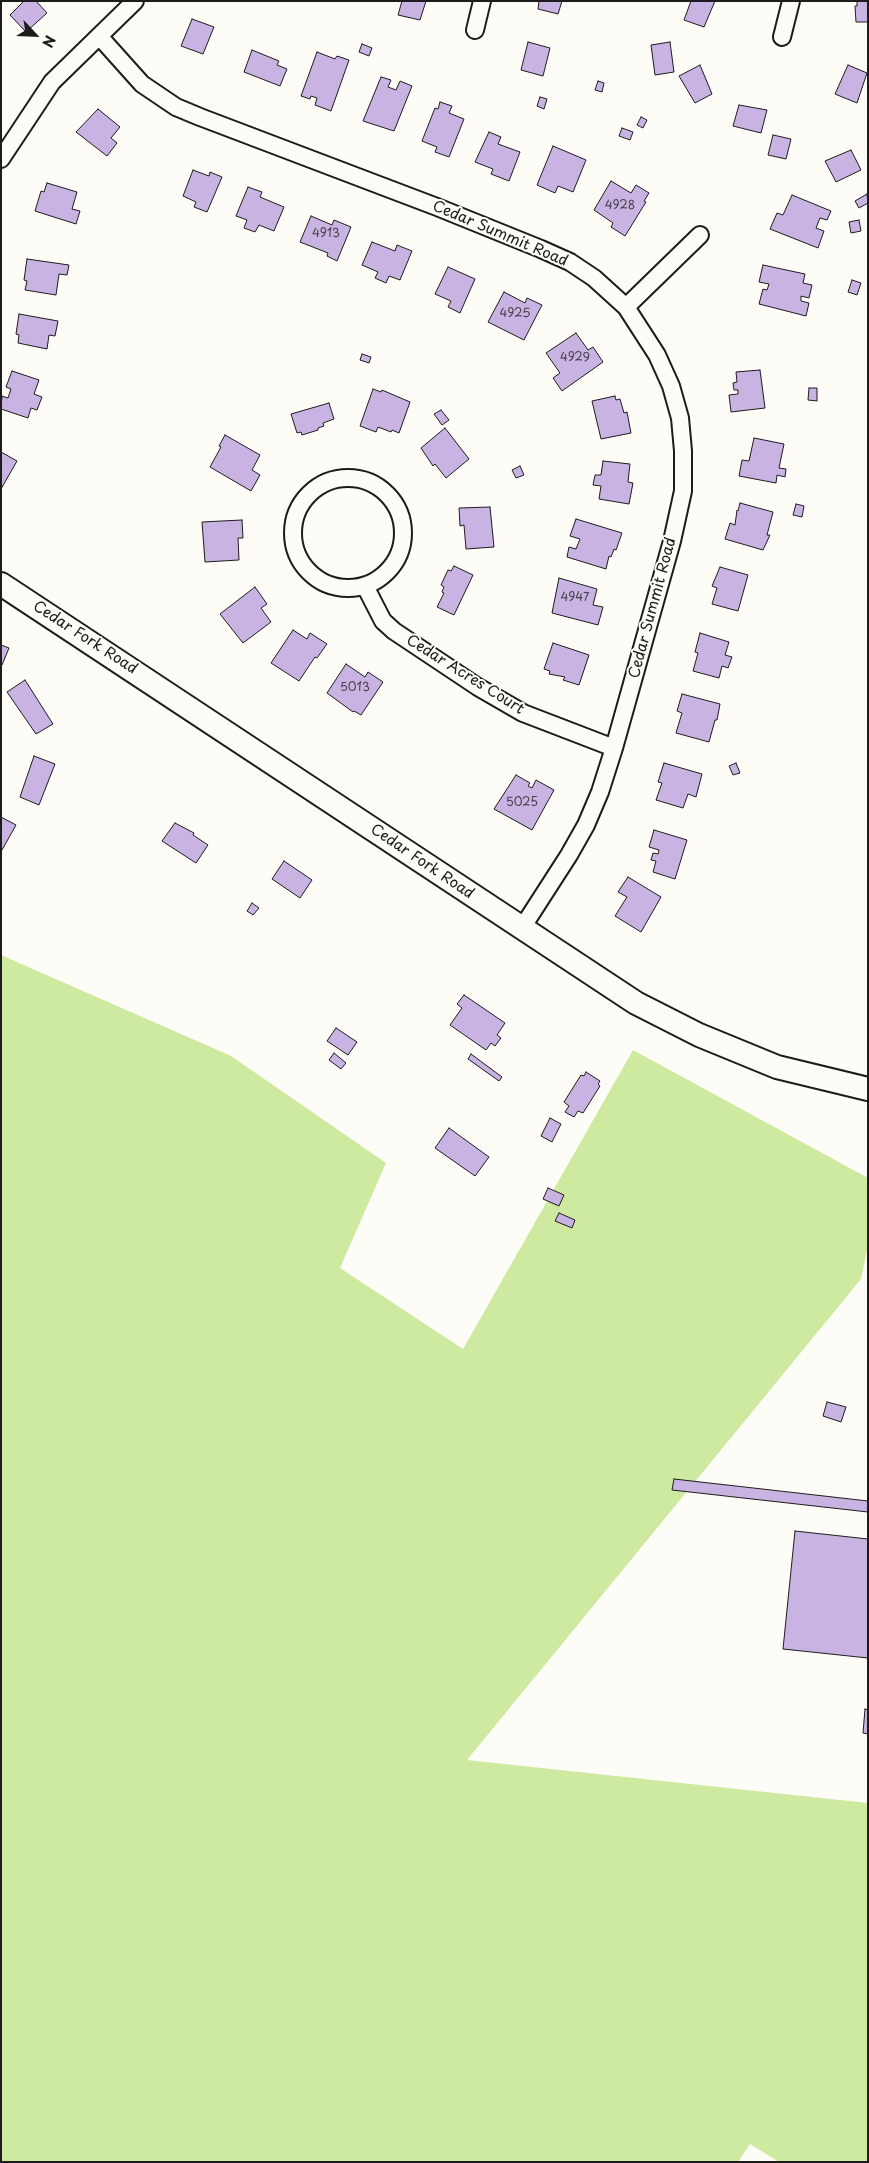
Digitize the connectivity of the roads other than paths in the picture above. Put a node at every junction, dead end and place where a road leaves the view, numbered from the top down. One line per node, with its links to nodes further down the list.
1 (135, 1): 5 (street)
2 (482, 1): 4 (street)
3 (791, 1): 6 (street)
4 (475, 30)
5 (99, 36): 7 (street); 9 (street, Cedar Summit Road)
6 (782, 36)
7 (1, 159)
8 (700, 236): 9 (street)
9 (626, 307): 12 (street, Cedar Summit Road)
10 (1, 584): 13 (street, Cedar Fork Road)
11 (365, 586): 11 (street); 12 (street, Cedar Acres Court)
12 (614, 748): 13 (street, Cedar Summit Road)
13 (522, 928): 14 (street, Cedar Fork Road)
14 (868, 1089)

